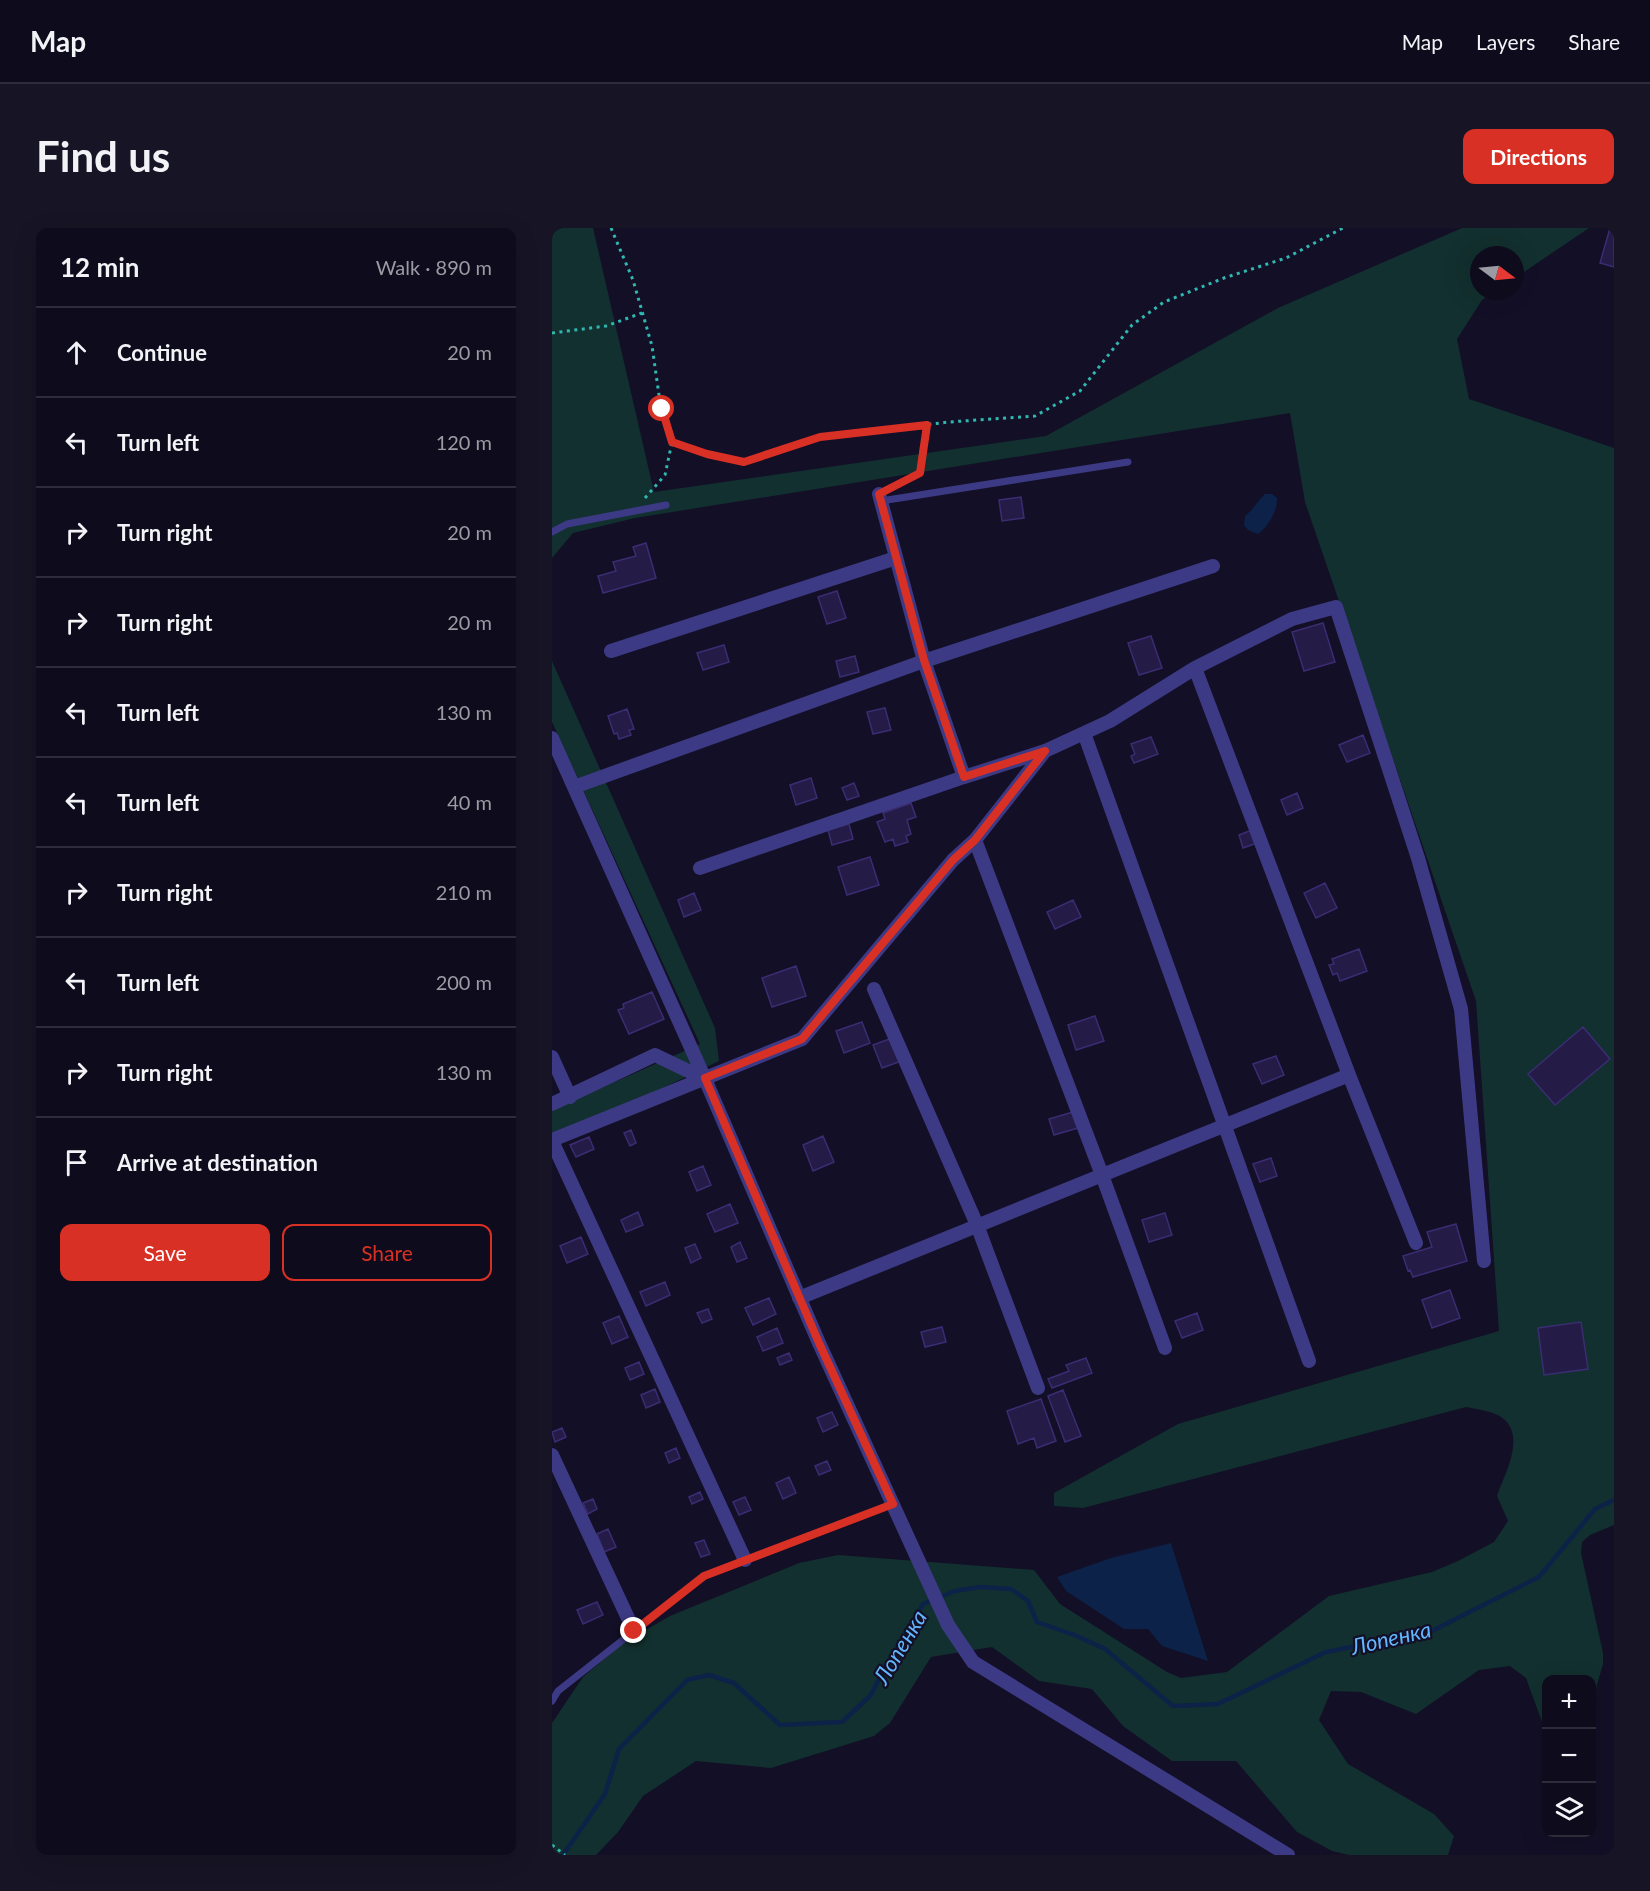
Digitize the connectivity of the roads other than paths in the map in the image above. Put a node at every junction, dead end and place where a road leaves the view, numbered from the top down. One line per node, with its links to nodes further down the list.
1 (1128, 462): 2 (lane)
2 (880, 498): 5 (street)
3 (666, 505): 4 (lane)
4 (552, 532)
5 (896, 558): 7 (street); 8 (street)
6 (1213, 566): 8 (street)
7 (611, 651)
8 (924, 660): 13 (street); 14 (street)
9 (1195, 668): 10 (street); 19 (street); 28 (street)
10 (1084, 733): 12 (street); 23 (street)
11 (552, 738): 14 (street)
12 (1045, 751): 13 (street); 15 (street)
13 (964, 777): 16 (street)
14 (574, 787): 20 (street)
15 (975, 840): 20 (street); 25 (street)
16 (700, 868)
17 (874, 989): 26 (street)
18 (552, 1057): 21 (street)
19 (1349, 1075): 23 (street); 27 (street)
20 (705, 1078): 21 (street); 24 (street); 29 (street)
21 (570, 1097): 22 (street)
22 (552, 1104)
23 (1224, 1125): 25 (street); 31 (street)
24 (552, 1141): 35 (street)
25 (1102, 1175): 26 (street); 30 (street)
26 (977, 1226): 29 (street); 32 (street)
27 (1416, 1243)
28 (1484, 1261)
29 (799, 1298): 34 (street)
30 (1165, 1348)
31 (1309, 1361)
32 (1038, 1388)
33 (552, 1455): 36 (street)
34 (893, 1504): 35 (lane); 38 (street)
35 (745, 1560): 36 (lane)
36 (634, 1631): 37 (lane)
37 (552, 1701)
38 (1288, 1855)

